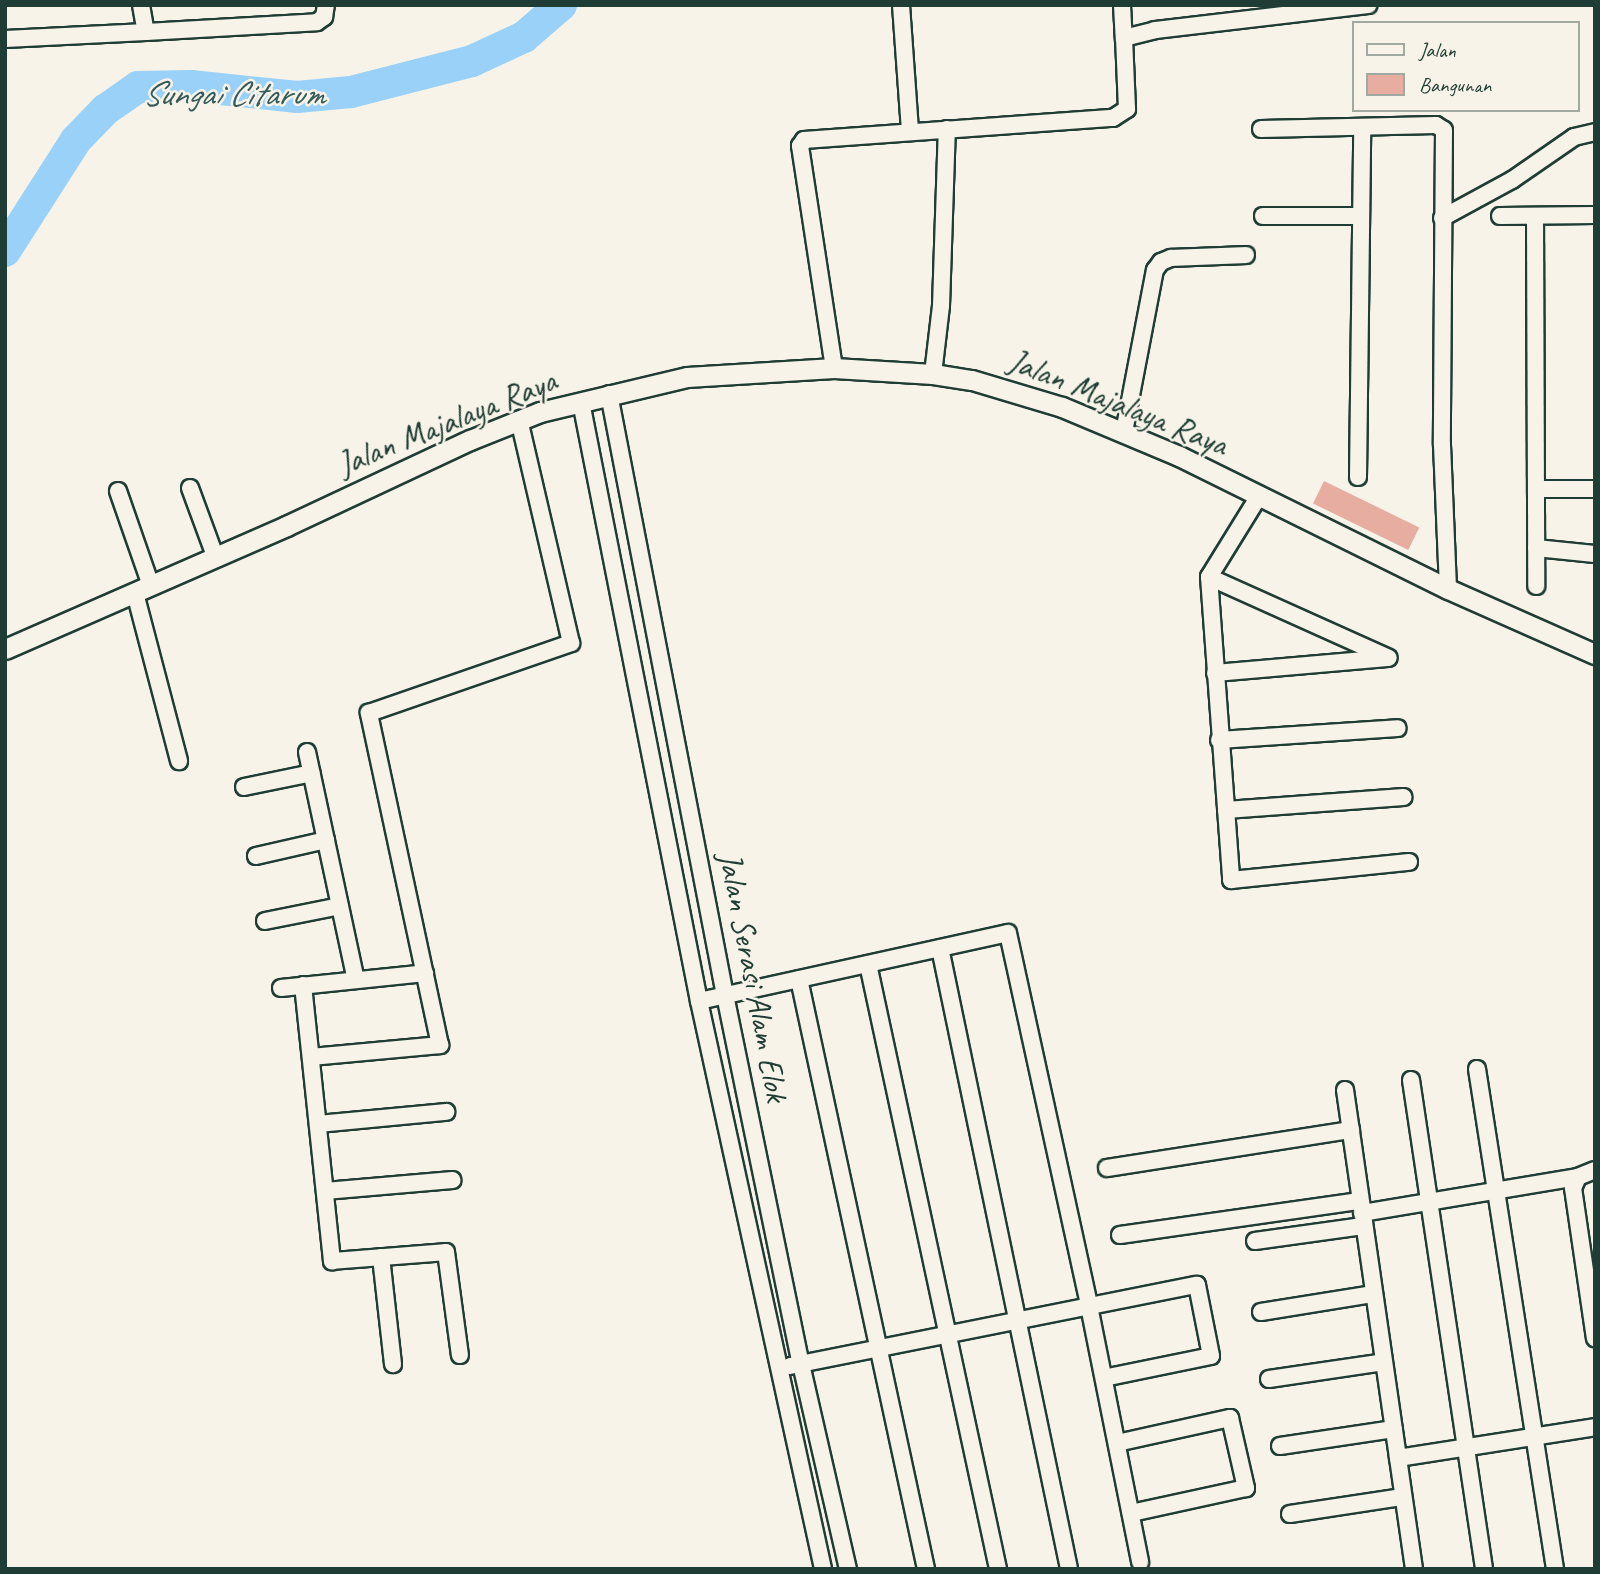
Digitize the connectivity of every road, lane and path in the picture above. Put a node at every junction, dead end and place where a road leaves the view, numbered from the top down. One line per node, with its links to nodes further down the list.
1 (141, 5): 7 (street)
2 (326, 5): 7 (street)
3 (901, 5): 13 (street)
4 (1122, 5): 8 (street)
5 (1369, 5): 6 (street)
6 (1274, 11): 8 (street)
7 (146, 32): 9 (street)
8 (1124, 38): 12 (street)
9 (5, 39)
10 (1362, 128): 11 (street); 18 (street); 20 (street)
11 (1261, 129)
12 (947, 130): 13 (street); 23 (street)
13 (910, 131): 22 (street)
14 (1595, 132): 20 (street)
15 (1535, 215): 16 (street); 19 (street); 32 (street)
16 (1595, 215)
17 (1264, 216): 18 (street)
18 (1361, 216): 30 (street)
19 (1500, 216)
20 (1442, 218): 42 (street)
21 (1245, 255): 27 (street)
22 (834, 368): 23 (street, Jalan Majalaya Raya); 24 (street, Jalan Majalaya Raya)
23 (933, 374): 27 (street, Jalan Majalaya Raya)
24 (609, 394): 25 (street, Jalan Majalaya Raya); 28 (street, Jalan Serasi Alam Elok)
25 (581, 402): 26 (street, Jalan Majalaya Raya); 29 (street, Jalan Serasi Alam Elok)
26 (519, 420): 38 (street, Jalan Majalaya Raya); 61 (street)
27 (1124, 432): 35 (street, Jalan Majalaya Raya)
28 (623, 465): 29 (street); 66 (street, Jalan Serasi Alam Elok)
29 (596, 470): 67 (street, Jalan Serasi Alam Elok)
30 (1359, 477)
31 (190, 488): 38 (street)
32 (1536, 489): 33 (street); 36 (street)
33 (1595, 489)
34 (118, 491): 41 (street)
35 (1259, 496): 39 (street); 42 (street, Jalan Majalaya Raya)
36 (1536, 548): 37 (street); 40 (street)
37 (1595, 554)
38 (215, 556): 41 (street, Jalan Majalaya Raya)
39 (1209, 577): 45 (street); 45 (street)
40 (1536, 586)
41 (143, 589): 43 (street, Jalan Majalaya Raya); 49 (street)
42 (1448, 589): 44 (street, Jalan Majalaya Raya)
43 (5, 649)
44 (1591, 650)
45 (1215, 673): 47 (street)
46 (1398, 728): 47 (street)
47 (1219, 740): 53 (street)
48 (307, 752): 50 (street)
49 (178, 761)
50 (312, 773): 51 (street); 54 (street)
51 (244, 787)
52 (1404, 797): 53 (street)
53 (1226, 810): 56 (street)
54 (326, 840): 55 (street); 57 (street)
55 (256, 856)
56 (1409, 862)
57 (340, 906): 58 (street); 63 (street)
58 (265, 921)
59 (940, 948): 60 (street); 87 (street); 89 (street)
60 (868, 964): 62 (street); 90 (street)
61 (425, 973): 63 (street); 68 (street)
62 (799, 979): 66 (street); 92 (street)
63 (356, 980): 64 (street)
64 (303, 985): 65 (street); 68 (street)
65 (281, 988)
66 (725, 995): 67 (street); 96 (street, Jalan Serasi Alam Elok)
67 (699, 1001): 97 (street, Jalan Serasi Alam Elok)
68 (311, 1057): 73 (street)
69 (1477, 1069): 80 (street)
70 (1411, 1080): 81 (street)
71 (1345, 1090): 74 (street)
72 (446, 1112): 73 (street)
73 (318, 1124): 79 (street)
74 (1350, 1130): 75 (street); 82 (street)
75 (1107, 1168)
76 (1595, 1170): 77 (street)
77 (1578, 1177): 80 (street); 91 (street)
78 (453, 1180): 79 (street)
79 (325, 1191): 85 (street)
80 (1496, 1192): 81 (street); 102 (street)
81 (1431, 1202): 82 (street); 105 (street)
82 (1362, 1213): 83 (street); 84 (street); 86 (street)
83 (1120, 1235)
84 (1255, 1241)
85 (381, 1257): 93 (street); 95 (street)
86 (1374, 1294): 88 (street); 94 (street)
87 (1089, 1306): 89 (street); 98 (street); 98 (street)
88 (1261, 1312)
89 (1018, 1321): 90 (street); 115 (street)
90 (950, 1334): 92 (street); 114 (street)
91 (1595, 1338)
92 (878, 1348): 96 (street); 113 (street)
93 (460, 1355)
94 (1384, 1362): 99 (street); 101 (street)
95 (393, 1364)
96 (801, 1364): 97 (street); 112 (street, Jalan Serasi Alam Elok)
97 (778, 1368): 111 (street, Jalan Serasi Alam Elok)
98 (1104, 1378): 103 (street)
99 (1269, 1379)
100 (1595, 1427): 102 (street)
101 (1394, 1429): 104 (street); 106 (street)
102 (1534, 1437): 105 (street); 118 (street)
103 (1116, 1443): 108 (street); 108 (street)
104 (1280, 1446)
105 (1466, 1447): 106 (street); 117 (street)
106 (1398, 1458): 107 (street)
107 (1404, 1497): 109 (street); 116 (street)
108 (1130, 1513): 110 (street)
109 (1290, 1514)
110 (1140, 1562)
111 (823, 1569)
112 (848, 1569)
113 (926, 1569)
114 (998, 1569)
115 (1069, 1569)
116 (1414, 1569)
117 (1484, 1569)
118 (1555, 1569)

